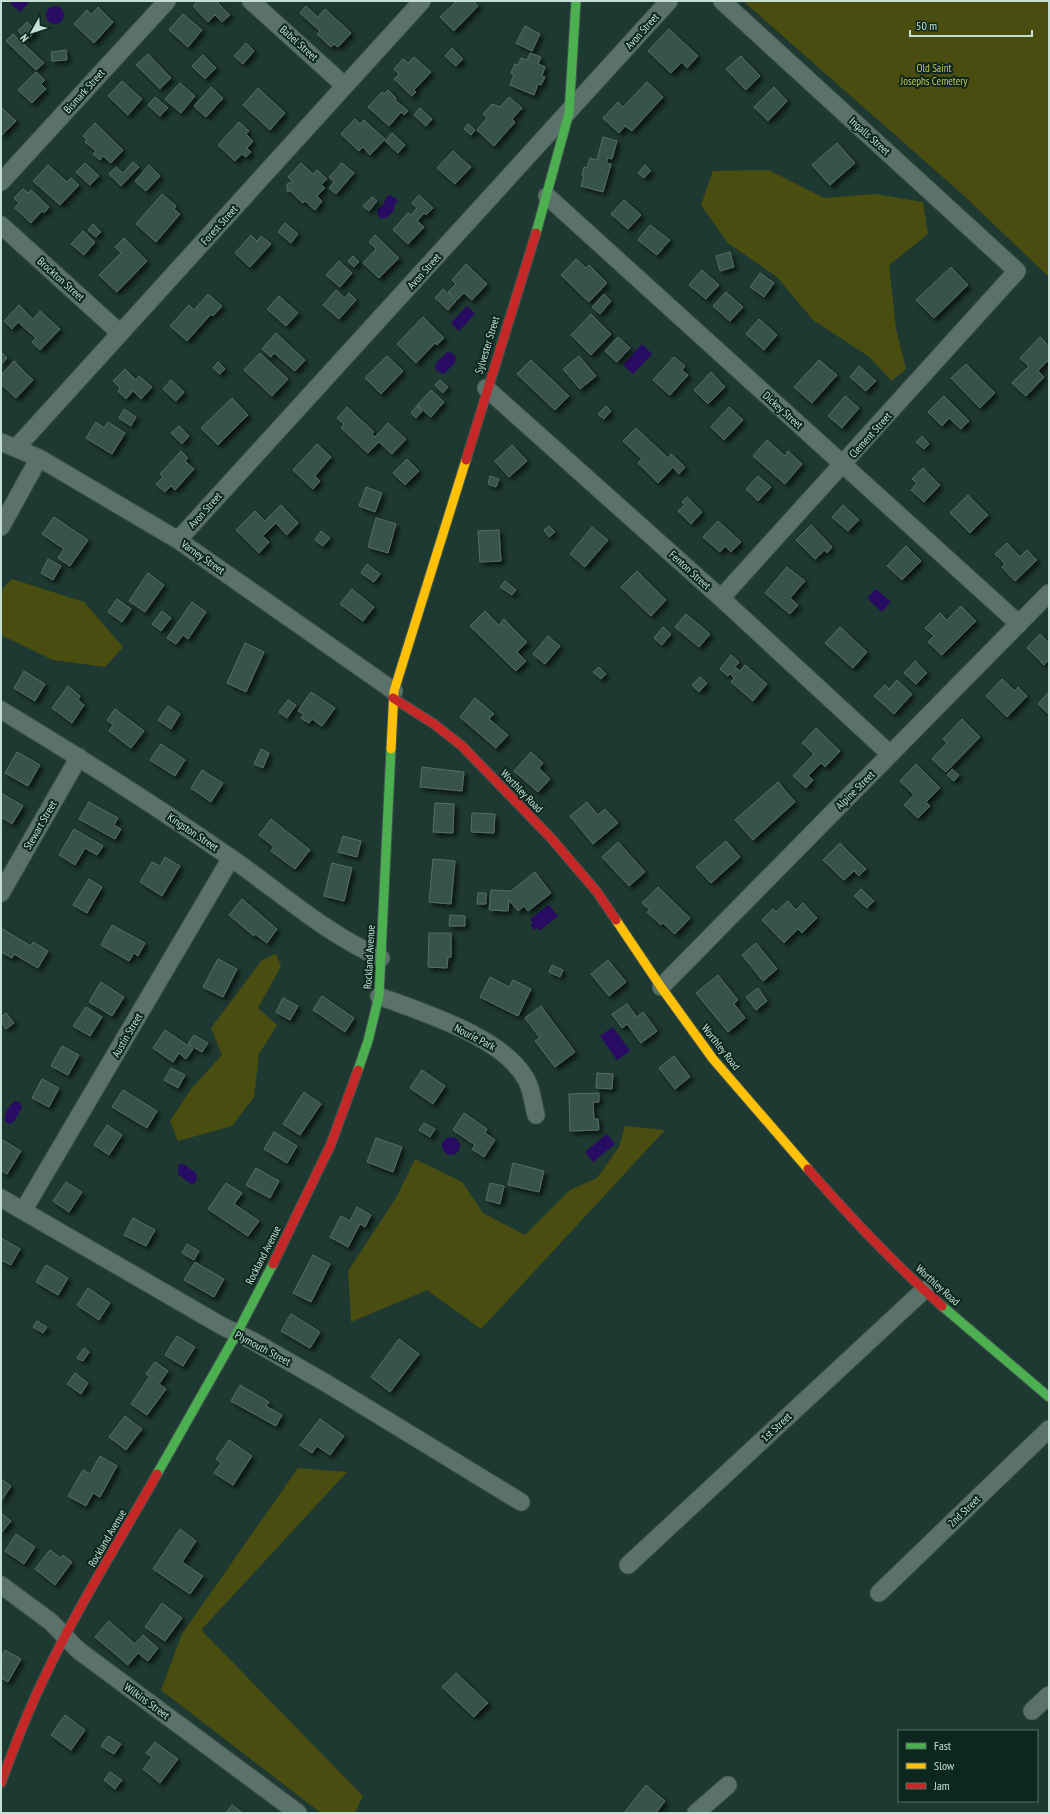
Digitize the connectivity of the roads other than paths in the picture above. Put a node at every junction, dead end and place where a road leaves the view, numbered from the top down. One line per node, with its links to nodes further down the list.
1 (167, 1): 9 (street, Bismark Street)
2 (251, 1): 7 (street, Babel Street)
3 (422, 1): 7 (street, Forest Street)
4 (576, 1): 8 (street, Sylvester Street)
5 (669, 1): 8 (street, Avon Street)
6 (722, 1): 12 (street, Ingalls Street)
7 (345, 86): 13 (street, Forest Street)
8 (568, 113): 10 (street, Sylvester Street); 19 (street, Avon Street)
9 (1, 182)
10 (547, 196): 14 (street, Sylvester Street); 17 (street, Dickey Street)
11 (1, 226): 13 (street, Brockton Street)
12 (1018, 271): 17 (street, Clement Street)
13 (120, 333): 15 (street, Forest Street)
14 (486, 388): 21 (street, Fenton Street); 23 (street, Sylvester Street)
15 (9, 445): 16 (street, Varney Street)
16 (39, 458): 18 (street); 19 (street, Varney Street)
17 (843, 465): 21 (street, Clement Street); 22 (street, Dickey Street)
18 (1, 527)
19 (178, 540): 23 (street, Varney Street)
20 (1049, 593): 22 (street, Alpine Street)
21 (721, 598): 25 (street, Fenton Street)
22 (1019, 624): 25 (street, Alpine Street)
23 (393, 695): 29 (street, Rockland Avenue); 30 (street, Worthley Road)
24 (1, 710): 26 (street, Kingston Street)
25 (890, 754): 30 (street, Alpine Street)
26 (79, 757): 27 (street, Kingston Street); 28 (street, Stewart Street)
27 (231, 858): 29 (street, Kingston Street); 34 (street, Austin Street)
28 (1, 892)
29 (382, 958): 31 (street, Rockland Avenue)
30 (661, 987): 35 (street, Worthley Road)
31 (379, 996): 32 (street, Nourie Park); 36 (street, Rockland Avenue)
32 (536, 1115)
33 (1, 1198): 34 (street, Plymouth Street)
34 (23, 1211): 36 (street, Plymouth Street)
35 (924, 1290): 37 (street, Worthley Road); 40 (street, 1st Street)
36 (237, 1333): 39 (street, Plymouth Street); 43 (street, Rockland Avenue)
37 (1049, 1397)
38 (1049, 1429): 42 (street, 2nd Street)
39 (521, 1502)
40 (628, 1565)
41 (1, 1585): 43 (street, Wilkins Street)
42 (879, 1592)
43 (65, 1636): 46 (street, Rockland Avenue); 48 (street, Wilkins Street)
44 (1049, 1694): 45 (street)
45 (1032, 1711)
46 (1, 1783)
47 (728, 1785): 49 (street)
48 (298, 1813)
49 (696, 1813)

